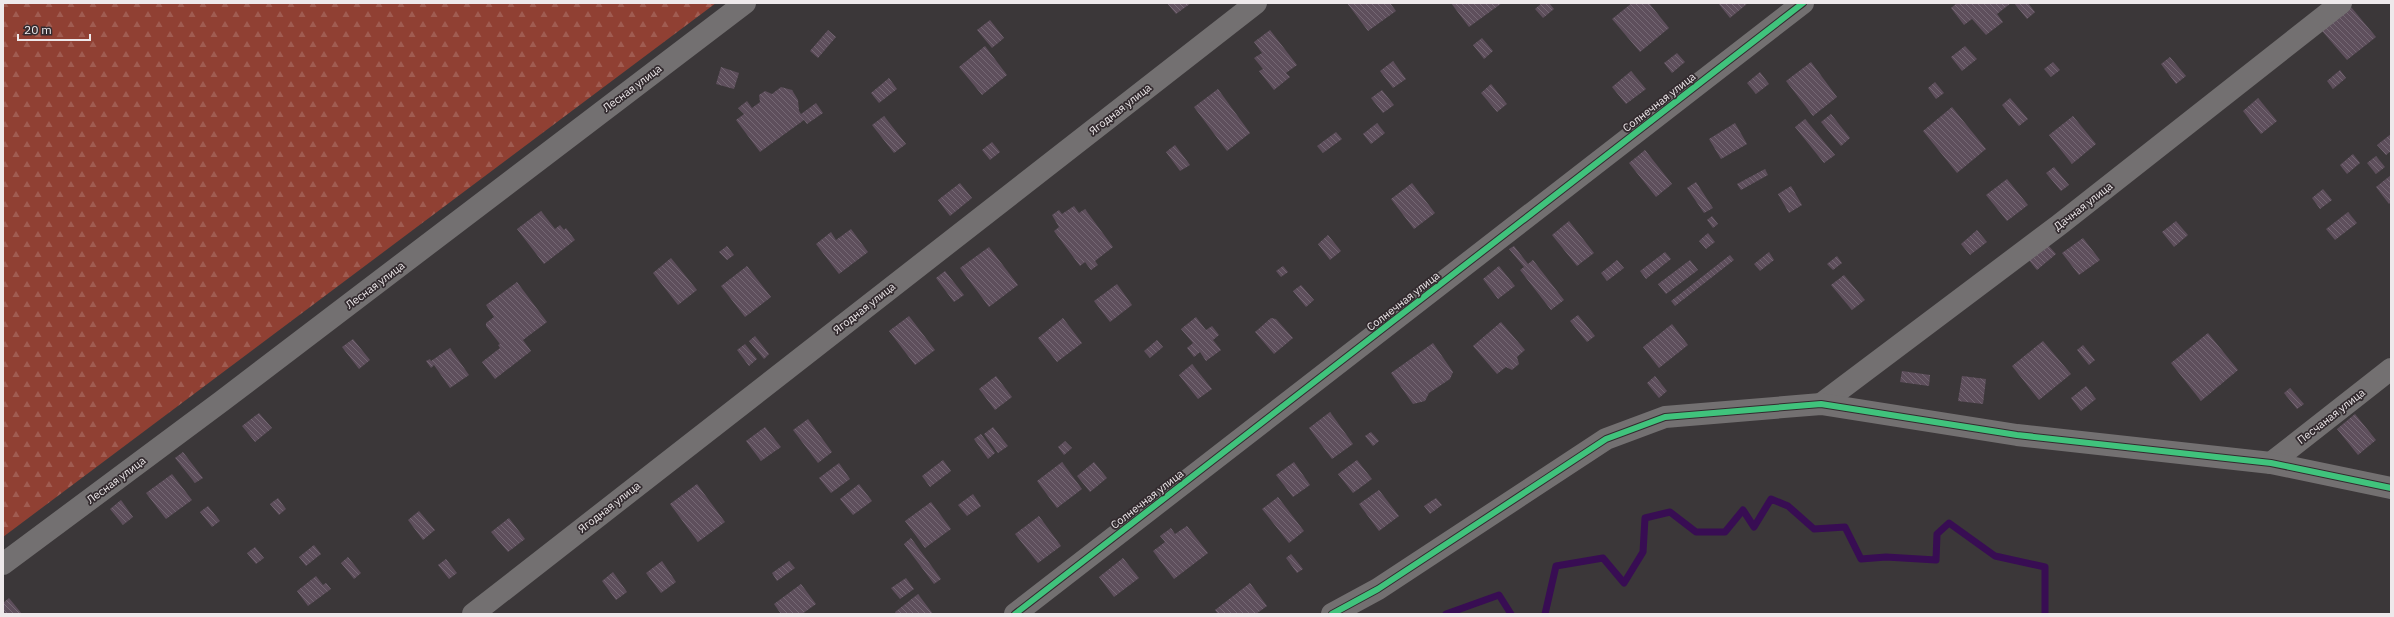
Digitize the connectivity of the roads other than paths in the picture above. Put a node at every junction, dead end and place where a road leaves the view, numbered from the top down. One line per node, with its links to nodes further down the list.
1 (745, 3): 9 (street, Лесная улица)
2 (1256, 3): 10 (street, Ягодная улица)
3 (1803, 3): 11 (street, Солнечная улица)
4 (2341, 3): 6 (street, Дачная улица)
5 (2391, 369): 7 (street, Песчаная улица)
6 (1821, 404): 7 (street); 12 (street)
7 (2271, 463): 8 (street)
8 (2391, 488)
9 (3, 564)
10 (473, 614)
11 (1015, 614)
12 (1332, 614)

